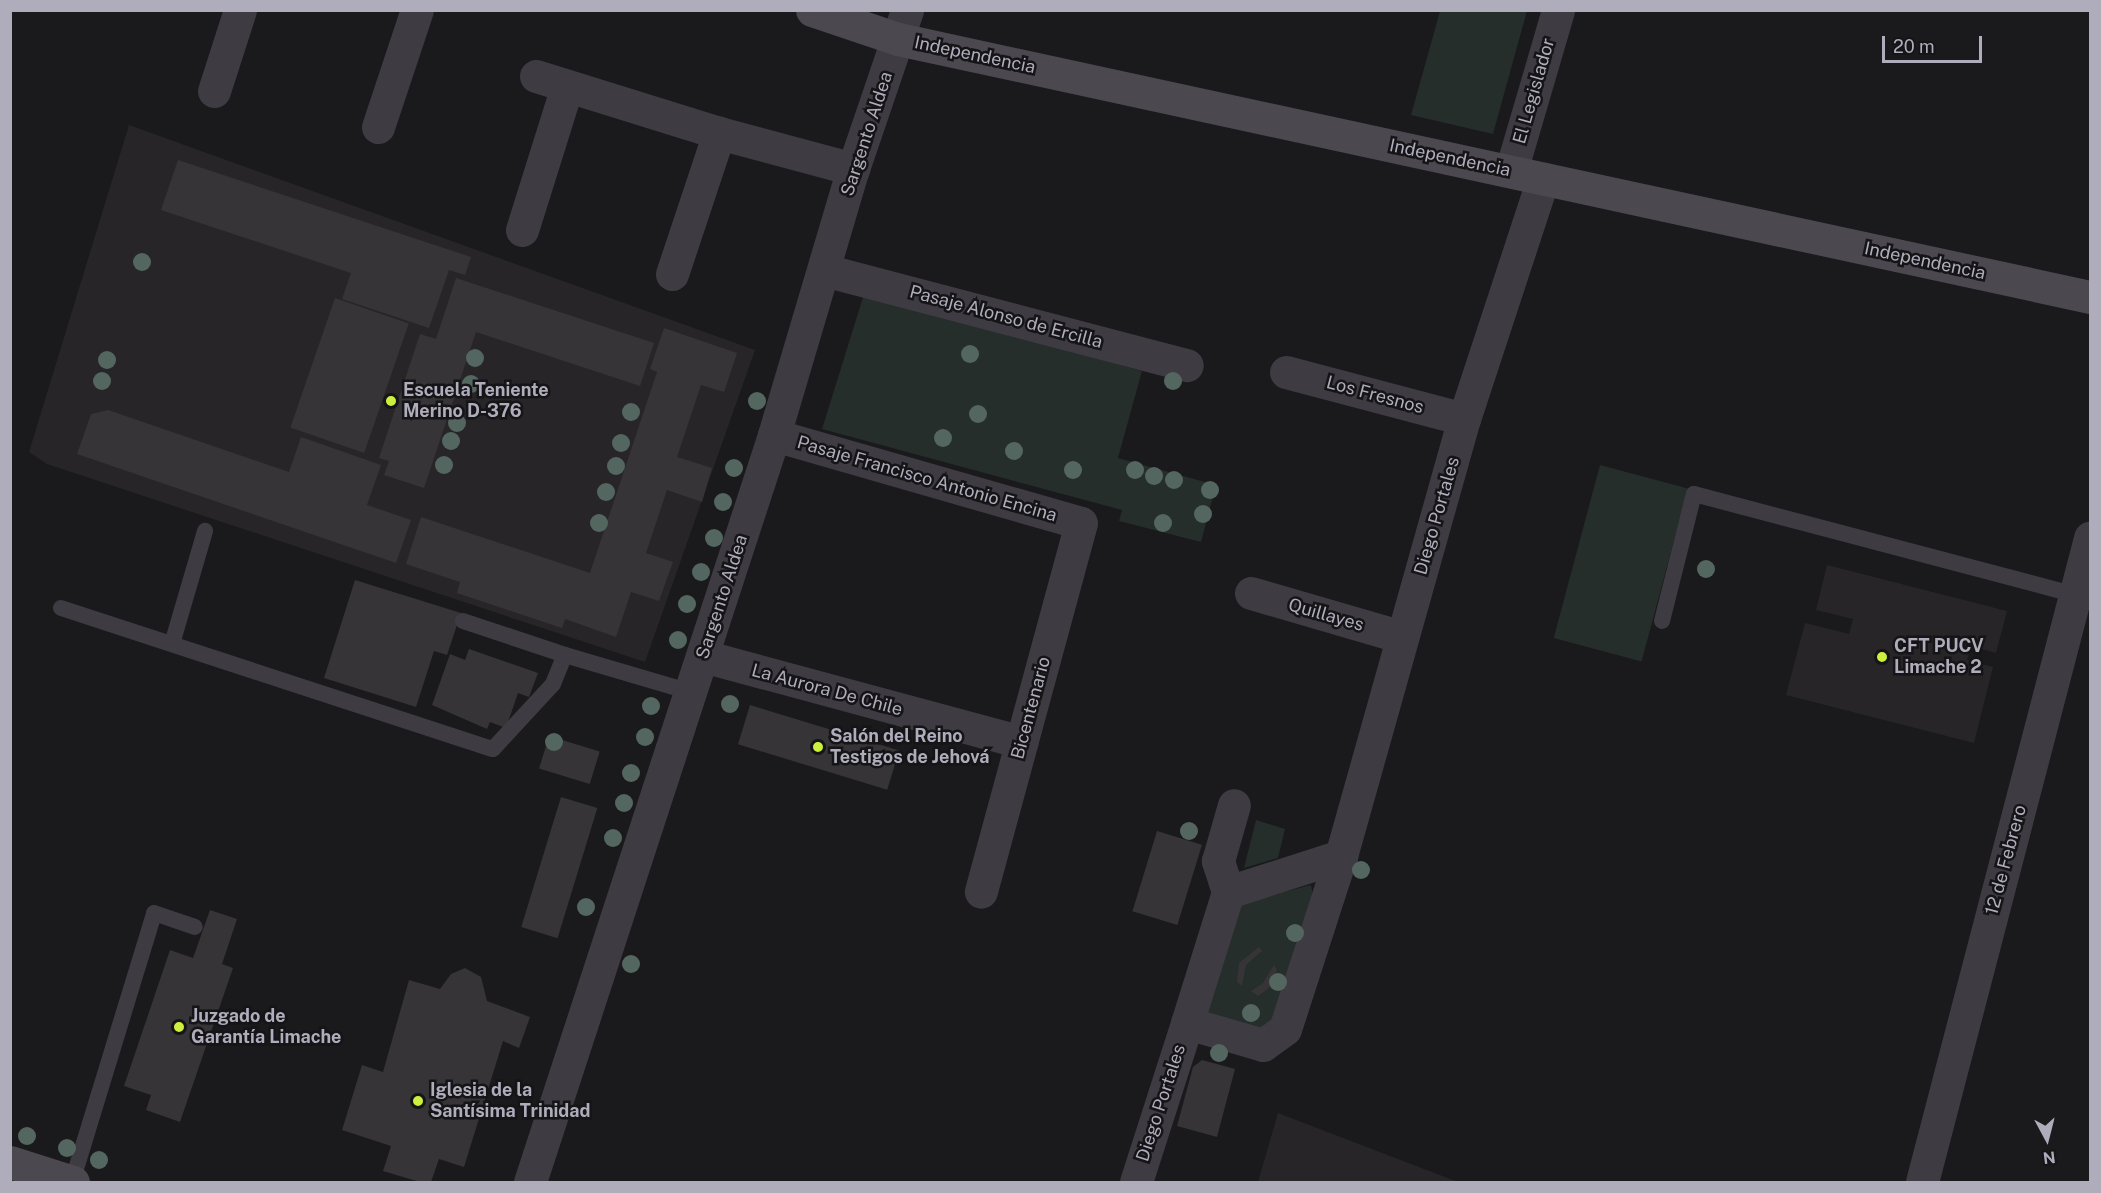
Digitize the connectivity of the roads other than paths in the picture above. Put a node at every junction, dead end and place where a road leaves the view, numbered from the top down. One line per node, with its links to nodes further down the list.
1 (240, 10): 8 (street)
2 (417, 10): 9 (street)
3 (812, 10): 5 (main road, Independencia)
4 (1558, 10): 12 (street, El Legislador)
5 (903, 25): 11 (street, Sargento Aldea); 12 (main road, Independencia)
6 (536, 76): 7 (street)
7 (567, 86): 10 (street); 14 (street)
8 (214, 92)
9 (378, 127)
10 (719, 133): 11 (street); 16 (street)
11 (854, 169): 15 (street, Sargento Aldea)
12 (1511, 171): 13 (main road, Independencia)
13 (1543, 179): 17 (main road, Independencia); 20 (street, Diego Portales)
14 (522, 230)
15 (824, 270): 18 (street, Pasaje Alonso de Ercilla); 21 (street, Sargento Aldea)
16 (672, 274)
17 (2091, 297)
18 (1187, 365)
19 (1286, 372): 20 (street, Los Fresnos)
20 (1464, 419): 30 (street, Diego Portales)
21 (774, 435): 22 (street, Pasaje Francisco Antonio Encina); 33 (street, Sargento Aldea)
22 (1081, 523): 35 (street, Bicentenario)
23 (205, 531): 31 (lane)
24 (2091, 538): 26 (street, 12 de Febrero)
25 (1251, 593): 30 (street, Quillayes)
26 (2075, 595): 29 (lane); 46 (street, 12 de Febrero)
27 (61, 608): 31 (lane)
28 (463, 621): 32 (lane)
29 (1662, 621)
30 (1402, 637): 37 (street, Diego Portales)
31 (172, 644): 32 (lane)
32 (565, 655): 34 (lane)
33 (703, 656): 34 (street, Sargento Aldea); 35 (street, La Aurora De Chile)
34 (691, 692): 44 (street, Sargento Aldea)
35 (1022, 742): 38 (street, Bicentenario)
36 (1234, 804): 39 (street)
37 (1341, 856): 39 (street); 41 (street, Diego Portales)
38 (981, 892)
39 (1228, 892): 41 (street, Diego Portales)
40 (195, 927): 43 (lane)
41 (1187, 1023): 45 (street, Diego Portales)
42 (10, 1162): 43 (main road)
43 (72, 1182)
44 (530, 1182)
45 (1136, 1182)
46 (1922, 1182)

